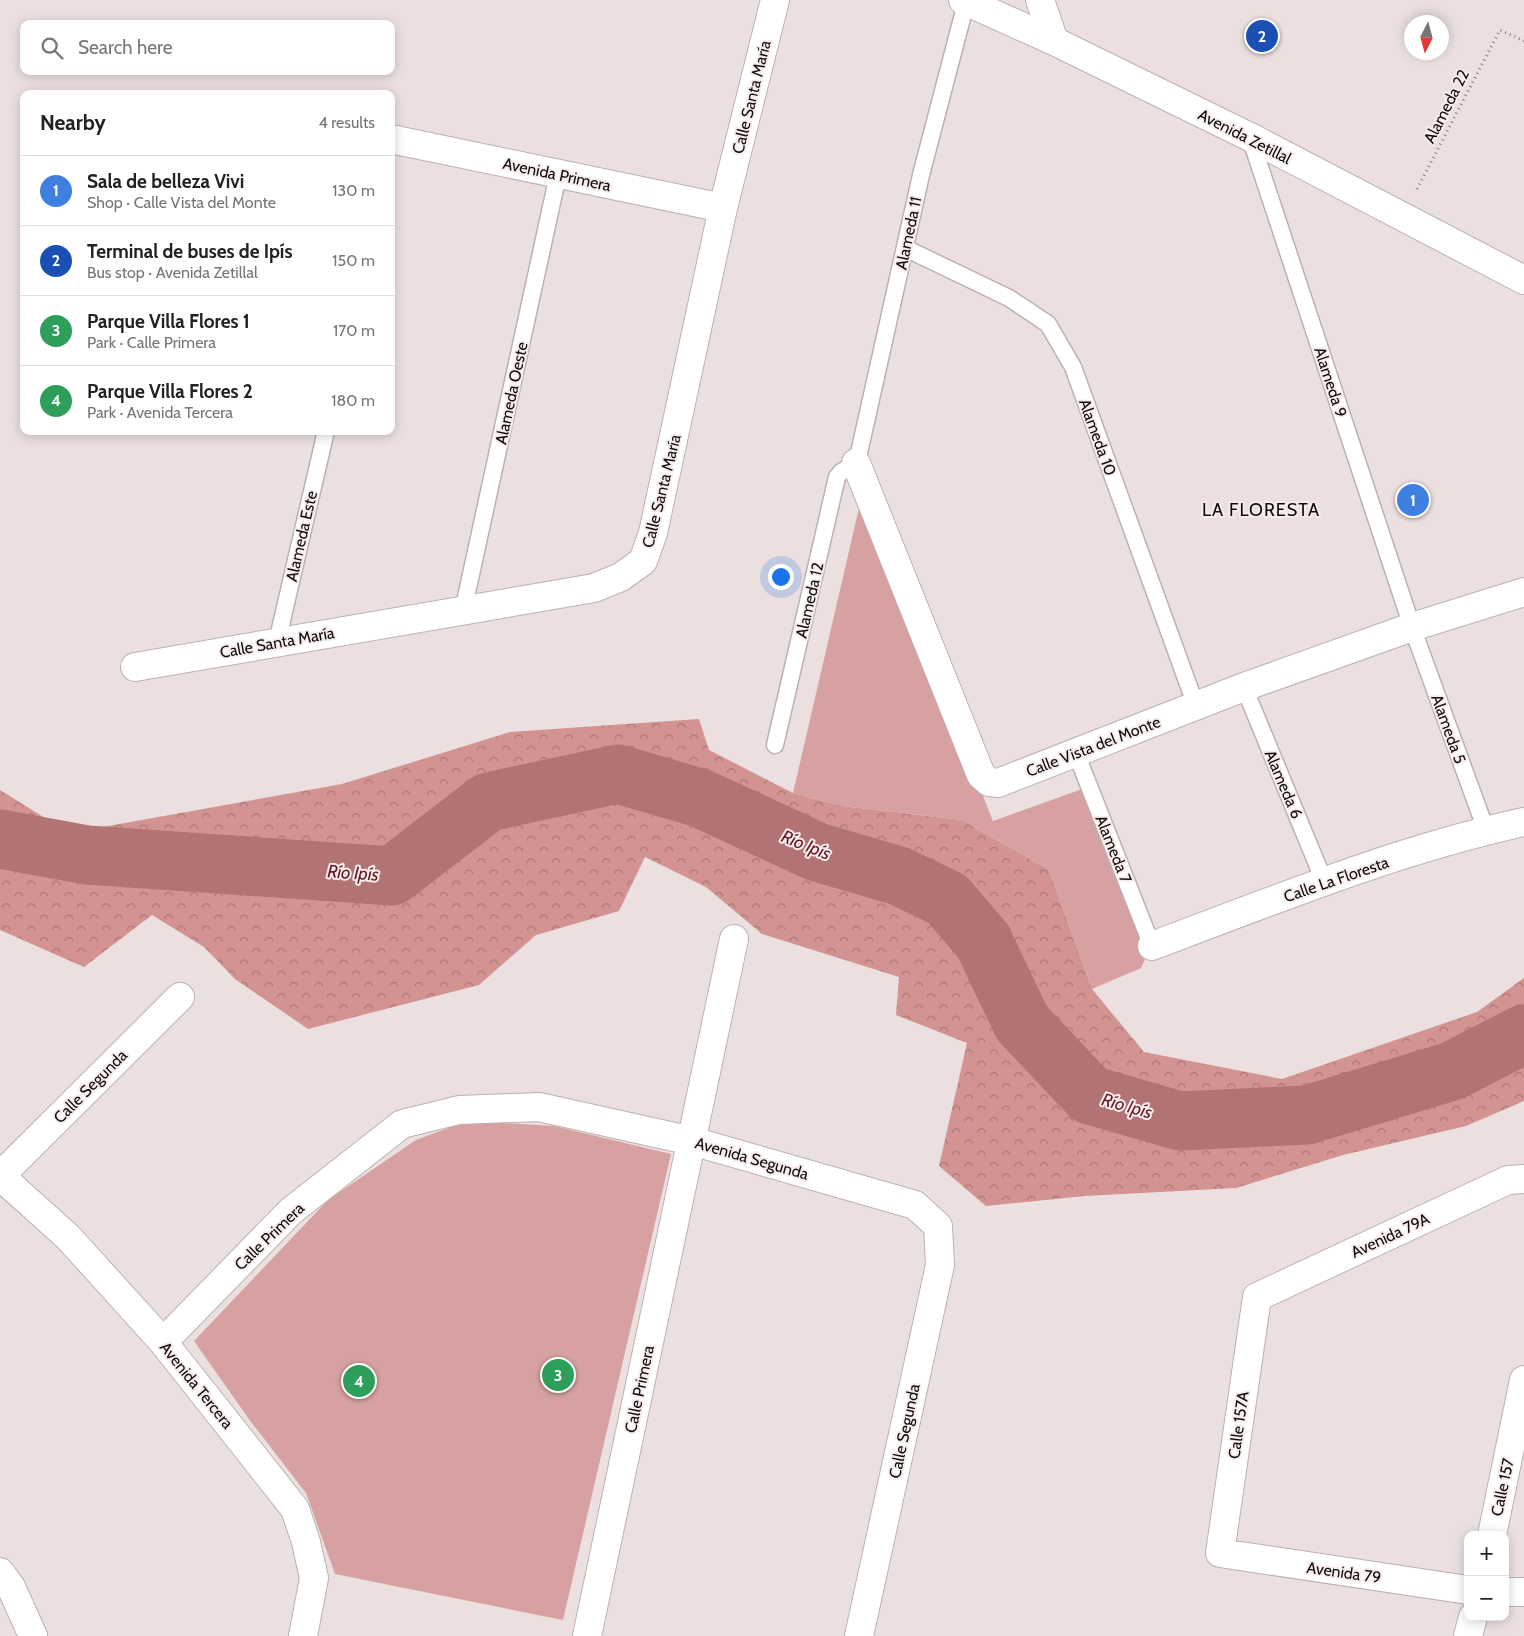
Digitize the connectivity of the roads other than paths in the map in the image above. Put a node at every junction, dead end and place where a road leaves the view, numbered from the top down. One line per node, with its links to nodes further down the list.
1 (774, 0): 8 (street, Calle Santa María)
2 (1040, 0): 4 (street)
3 (965, 2): 4 (street, Avenida Zetillal); 9 (lane, Alameda 11)
4 (1054, 41): 5 (street, Avenida Zetillal)
5 (1250, 137): 10 (street, Avenida Zetillal); 15 (lane, Alameda 9)
6 (395, 145): 7 (street, Avenida Primera)
7 (558, 175): 8 (street, Avenida Primera); 14 (lane, Alameda Oeste)
8 (724, 208): 14 (street, Calle Santa María)
9 (905, 248): 12 (lane, Alameda 11); 19 (lane, Alameda 10)
10 (1524, 280)
11 (325, 435): 16 (lane, Alameda Este)
12 (856, 463): 20 (lane, Alameda 12); 21 (street, Calle Vista del Monte)
13 (1524, 592): 15 (street, Calle Vista del Monte)
14 (463, 611): 16 (street, Calle Santa María)
15 (1412, 628): 18 (street, Calle Vista del Monte); 23 (lane, Alameda 5)
16 (277, 642): 17 (street, Calle Santa María)
17 (135, 667)
18 (1244, 688): 19 (street, Calle Vista del Monte); 24 (lane, Alameda 6)
19 (1196, 706): 21 (street, Calle Vista del Monte)
20 (776, 746)
21 (1076, 753): 26 (lane, Alameda 7)
22 (1524, 822): 23 (street, Calle La Floresta)
23 (1486, 830): 24 (street, Calle La Floresta)
24 (1324, 882): 26 (street, Calle La Floresta)
25 (734, 939): 29 (street, Calle Primera)
26 (1152, 946)
27 (180, 997): 30 (street, Calle Segunda)
28 (557, 1111): 29 (street, Avenida Segunda); 34 (street, Calle Primera)
29 (692, 1141): 32 (street, Avenida Segunda); 45 (street, Calle Primera)
30 (0, 1176): 34 (street, Avenida Tercera)
31 (1524, 1179): 33 (street, Avenida 79A)
32 (938, 1226): 46 (street, Calle Segunda)
33 (1257, 1297): 37 (street, Calle 157A)
34 (163, 1342): 44 (street, Avenida Tercera)
35 (1524, 1380): 36 (street, Calle 157)
36 (1493, 1531)
37 (1220, 1554): 39 (street, Avenida 79)
38 (0, 1572): 43 (street)
39 (1464, 1589)
40 (1509, 1592): 41 (street)
41 (1524, 1592)
42 (1472, 1621): 47 (street)
43 (33, 1636)
44 (303, 1636)
45 (587, 1636)
46 (859, 1636)
47 (1468, 1636)

